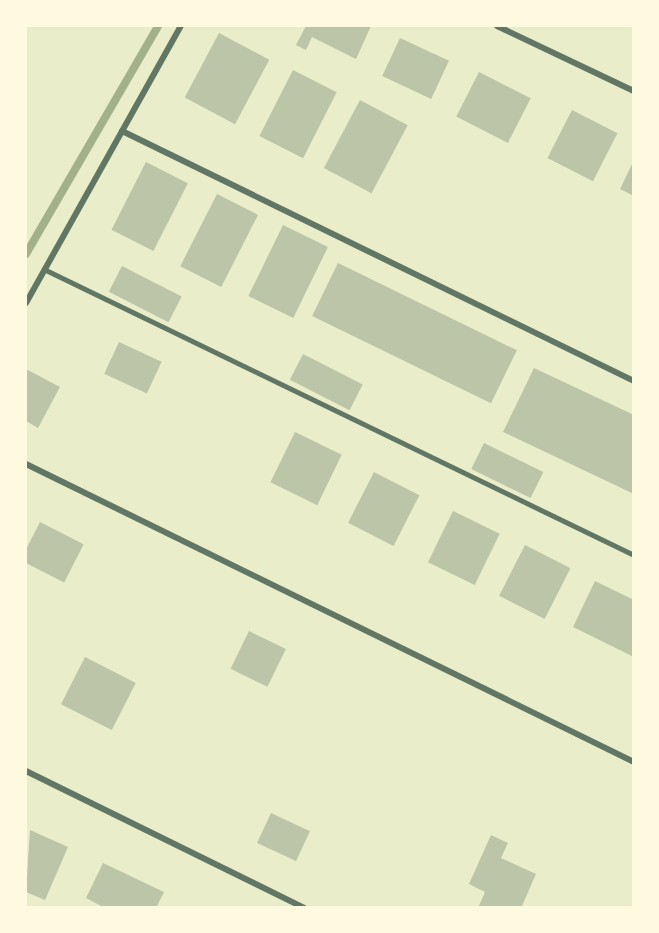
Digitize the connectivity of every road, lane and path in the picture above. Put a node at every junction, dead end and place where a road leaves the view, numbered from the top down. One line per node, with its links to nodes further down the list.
1 (181, 26): 4 (street)
2 (497, 26): 3 (street)
3 (633, 91)
4 (122, 130): 5 (street); 7 (street)
5 (44, 269): 6 (street); 9 (lane)
6 (26, 303)
7 (633, 381)
8 (26, 464): 10 (street)
9 (633, 555)
10 (633, 762)
11 (26, 771): 12 (street)
12 (304, 908)

